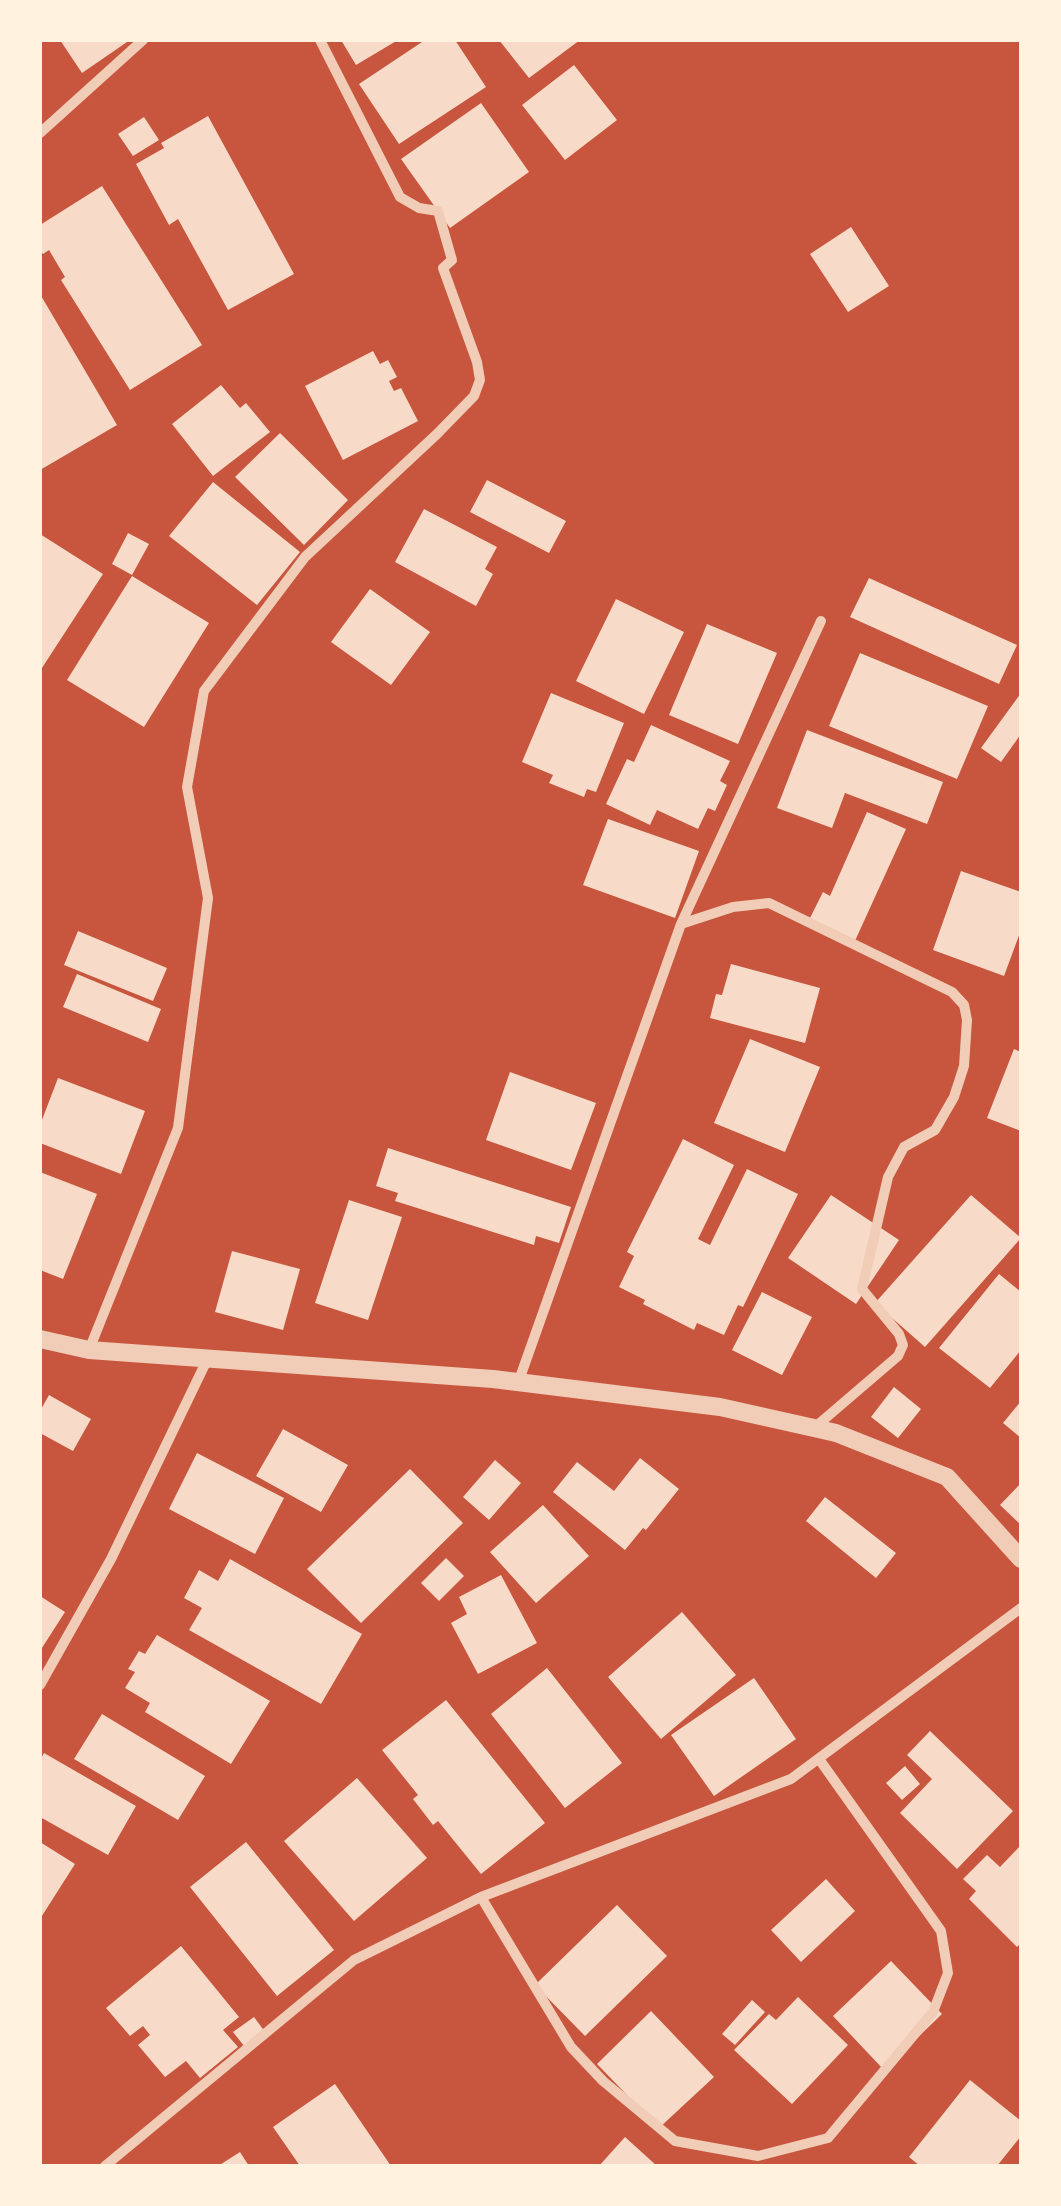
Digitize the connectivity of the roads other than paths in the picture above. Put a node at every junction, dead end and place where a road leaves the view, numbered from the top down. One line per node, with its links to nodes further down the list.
1 (142, 40): 3 (street)
2 (320, 40): 7 (street)
3 (40, 134)
4 (822, 621): 5 (street)
5 (682, 924): 9 (street); 10 (street)
6 (40, 1339): 7 (street)
7 (89, 1350): 8 (street)
8 (208, 1358): 9 (street); 13 (street)
9 (518, 1382): 10 (street)
10 (814, 1428): 11 (street)
11 (1020, 1555)
12 (1021, 1608): 14 (street)
13 (40, 1685)
14 (819, 1759): 15 (street); 15 (street)
15 (480, 1897): 16 (street)
16 (104, 2166)

